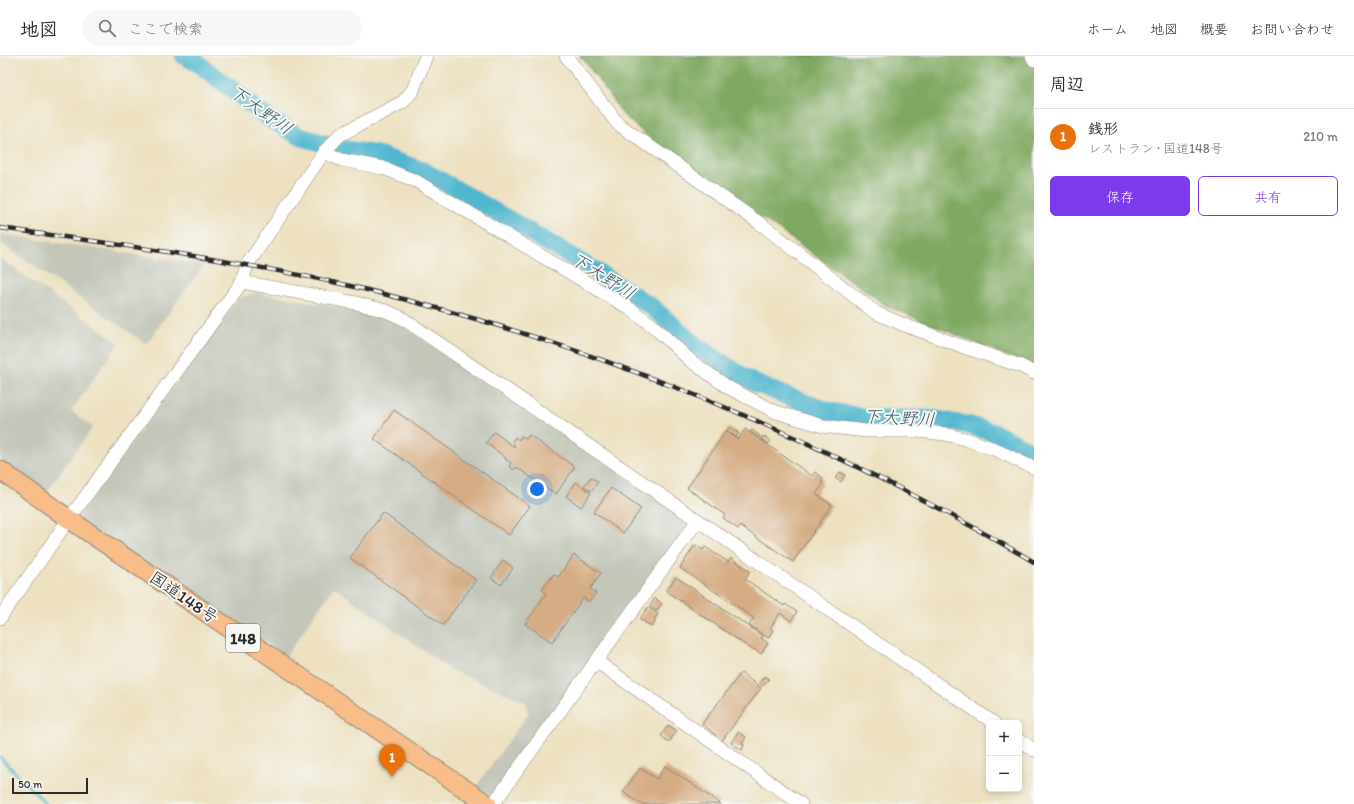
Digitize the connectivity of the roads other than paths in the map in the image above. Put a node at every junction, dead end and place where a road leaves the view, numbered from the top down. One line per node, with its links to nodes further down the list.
1 (426, 56): 5 (street)
2 (566, 56): 7 (street)
3 (1032, 56): 4 (street)
4 (1034, 60)
5 (324, 152): 6 (street); 8 (street)
6 (242, 282): 10 (street); 11 (street)
7 (1034, 373)
8 (1034, 468)
9 (0, 470): 10 (highway, 国道148号 / 148)
10 (69, 519): 12 (street); 17 (highway, 国道148号 / 148)
11 (698, 520): 13 (street); 14 (street)
12 (0, 618)
13 (596, 661): 18 (street); 19 (street)
14 (990, 720)
15 (1022, 742): 16 (street)
16 (1034, 750)
17 (487, 804)
18 (493, 804)
19 (801, 804)

